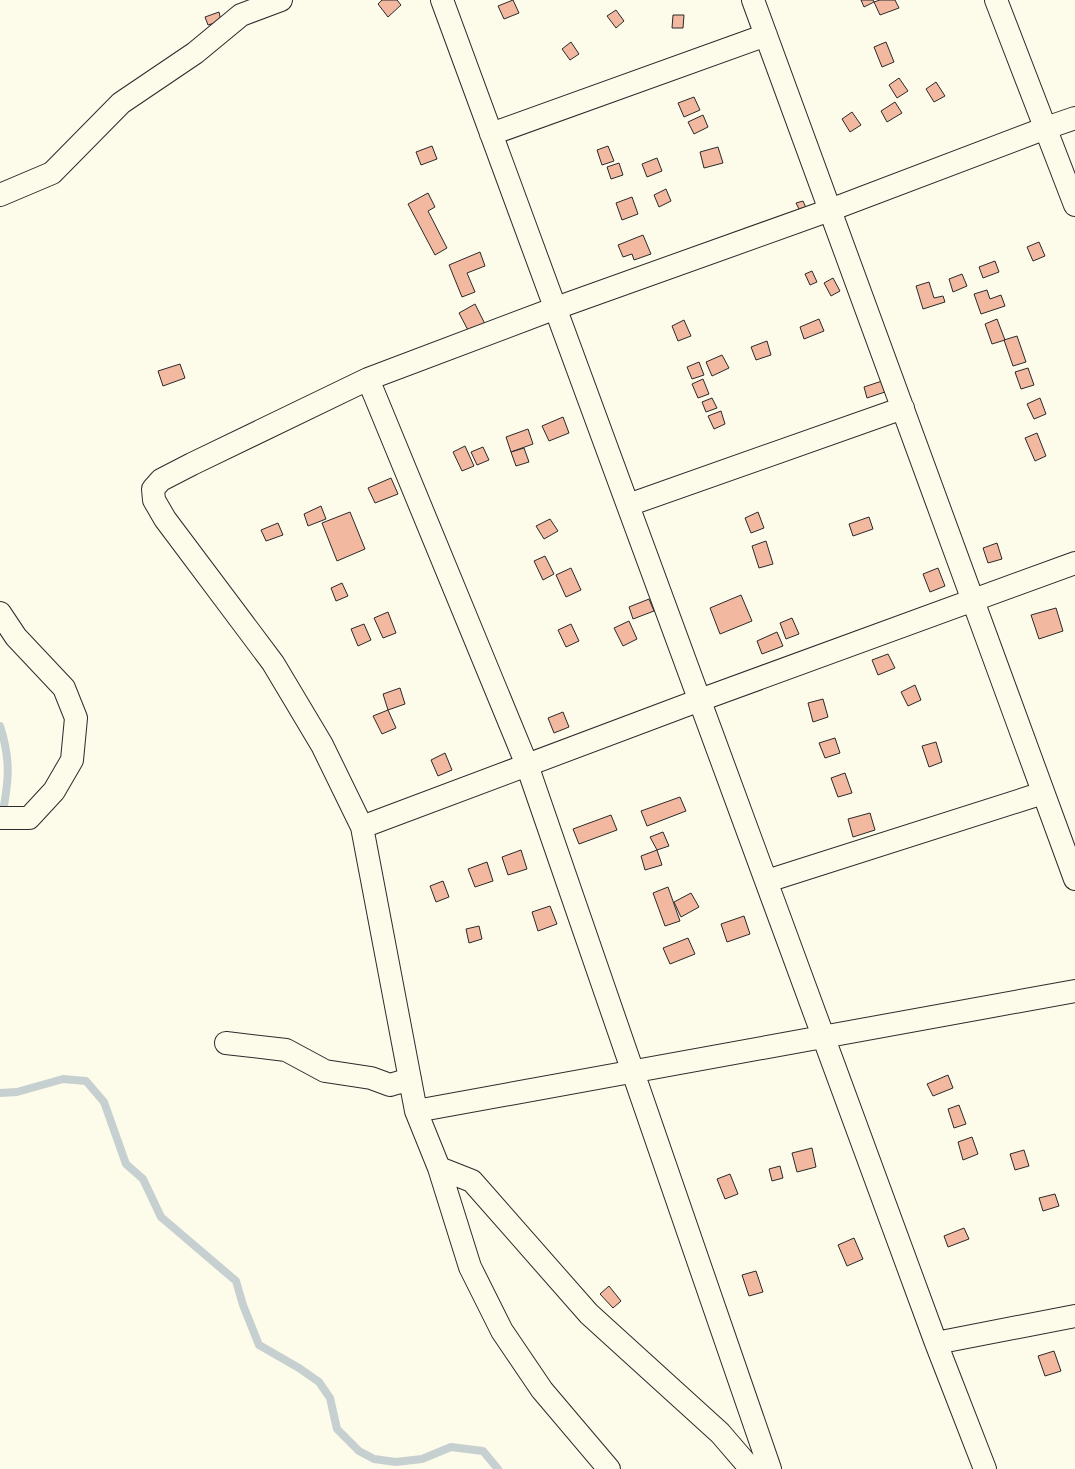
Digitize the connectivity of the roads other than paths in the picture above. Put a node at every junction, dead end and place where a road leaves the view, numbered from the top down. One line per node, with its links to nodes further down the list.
1 (281, 0): 5 (street)
2 (442, 0): 9 (street)
3 (753, 0): 6 (street)
4 (996, 0): 8 (street)
5 (240, 8): 10 (street)
6 (766, 35): 9 (street); 12 (street)
7 (1075, 118): 8 (street)
8 (1046, 128): 11 (street); 12 (street)
9 (492, 134): 13 (street)
10 (0, 196)
11 (1075, 205)
12 (830, 210): 13 (street); 15 (street)
13 (556, 308): 14 (street); 16 (street)
14 (368, 379): 21 (street); 24 (street)
15 (903, 408): 16 (street); 18 (street)
16 (628, 504): 20 (street)
17 (1075, 563): 18 (street)
18 (973, 600): 20 (street); 22 (street)
19 (0, 613): 23 (street)
20 (700, 700): 21 (street); 26 (street)
21 (526, 765): 24 (street); 30 (street)
22 (1043, 793): 25 (street); 26 (street)
23 (0, 818)
24 (362, 827): 31 (street)
25 (1075, 879)
26 (766, 881): 28 (street)
27 (1075, 990): 28 (street)
28 (824, 1037): 30 (street); 35 (street)
29 (226, 1043): 31 (street)
30 (634, 1072): 32 (street); 38 (street)
31 (410, 1079): 32 (street)
32 (416, 1111): 33 (street)
33 (439, 1168): 36 (street); 37 (street)
34 (1075, 1316): 35 (street)
35 (936, 1343): 39 (street)
36 (609, 1469)
37 (751, 1469)
38 (770, 1469)
39 (985, 1469)

